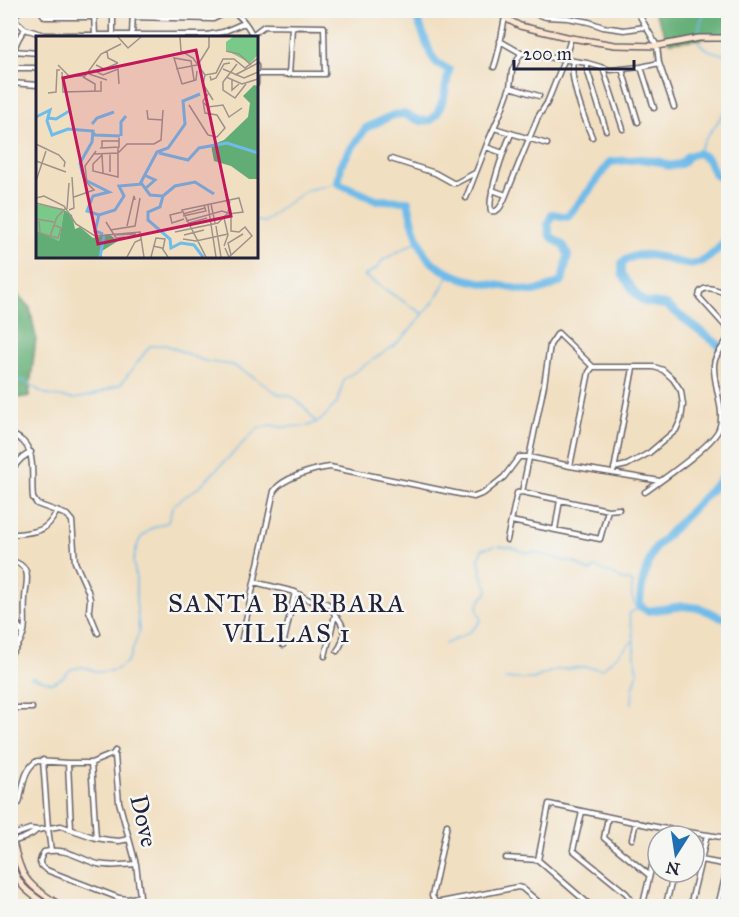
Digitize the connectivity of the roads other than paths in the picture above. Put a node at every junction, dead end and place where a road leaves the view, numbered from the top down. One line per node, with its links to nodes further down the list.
1 (21, 10): 12 (street)
2 (40, 10): 11 (street)
3 (94, 10): 13 (street)
4 (113, 10): 24 (street)
5 (133, 10): 14 (street)
6 (188, 10): 15 (street)
7 (499, 10): 16 (street)
8 (634, 10): 19 (street)
9 (230, 11): 15 (street); 17 (street)
10 (525, 11): 19 (street)
11 (58, 14): 13 (street)
12 (13, 15): 20 (street)
13 (95, 17): 23 (street)
14 (132, 17): 15 (street); 21 (street)
15 (188, 18)
16 (505, 18): 28 (street); 30 (street)
17 (244, 23): 26 (street); 27 (street)
18 (292, 27): 27 (street); 46 (street); 46 (street)
19 (645, 27): 31 (street)
20 (25, 29): 22 (street); 32 (street)
21 (132, 35): 25 (street); 26 (street)
22 (69, 36)
23 (94, 36)
24 (113, 36)
25 (122, 36)
26 (185, 36)
27 (253, 36)
28 (571, 38): 31 (street); 35 (street)
29 (729, 38): 31 (street)
30 (500, 40): 33 (street); 39 (street)
31 (657, 46): 38 (street)
32 (14, 51): 34 (street); 41 (street)
33 (521, 52): 35 (street); 49 (street)
34 (36, 53)
35 (564, 60): 36 (street); 59 (street)
36 (573, 61): 37 (street); 58 (street)
37 (587, 63): 43 (street); 56 (street)
38 (659, 63): 40 (street); 51 (street)
39 (494, 67)
40 (641, 67): 44 (street); 52 (street)
41 (14, 68): 42 (street); 47 (street)
42 (36, 68)
43 (603, 68): 44 (street); 55 (street)
44 (622, 69): 53 (street)
45 (258, 74): 46 (street)
46 (289, 75)
47 (11, 82): 48 (street)
48 (36, 85)
49 (510, 87): 50 (street); 54 (street)
50 (539, 96)
51 (674, 107)
52 (654, 108)
53 (638, 122)
54 (494, 128): 57 (street); 61 (street)
55 (623, 129)
56 (606, 130)
57 (511, 134): 59 (street); 62 (street)
58 (592, 137)
59 (528, 139): 60 (street); 66 (street)
60 (547, 144)
61 (486, 147): 62 (street); 64 (street)
62 (503, 153): 65 (street)
63 (391, 159): 64 (street)
64 (475, 173): 67 (street)
65 (492, 190): 66 (street); 66 (street)
66 (506, 195)
67 (466, 198)
68 (729, 294): 69 (street)
69 (728, 337): 78 (street)
70 (593, 366): 71 (street); 74 (street); 75 (street)
71 (633, 368): 77 (street); 77 (street)
72 (10, 434): 73 (street)
73 (31, 452): 76 (street); 84 (street)
74 (529, 457): 75 (street); 79 (street); 90 (street)
75 (570, 466): 77 (street)
76 (10, 471)
77 (614, 471): 78 (street)
78 (660, 481): 80 (street)
79 (522, 492): 81 (street); 85 (street)
80 (645, 492)
81 (560, 500): 83 (street); 86 (street)
82 (619, 509): 83 (street)
83 (608, 510): 86 (street)
84 (57, 511): 87 (street); 94 (street)
85 (511, 521): 86 (street); 88 (street)
86 (555, 530)
87 (10, 535)
88 (507, 540)
89 (10, 560): 95 (street)
90 (254, 582): 91 (street); 96 (street)
91 (295, 592): 93 (street); 97 (street)
92 (10, 611): 95 (street)
93 (335, 615): 98 (street); 100 (street)
94 (98, 633)
95 (23, 634): 99 (street)
96 (242, 638)
97 (283, 645)
98 (338, 651)
99 (10, 655)
100 (325, 656)
101 (32, 708): 102 (street)
102 (10, 710)
103 (43, 760): 104 (street); 106 (street); 112 (street)
104 (68, 763): 105 (street); 113 (street)
105 (91, 763): 116 (street); 118 (street, Dove)
106 (19, 803)
107 (582, 812): 108 (street); 123 (street); 132 (street)
108 (608, 817): 109 (street); 128 (street)
109 (636, 822): 110 (street); 119 (street)
110 (646, 824)
111 (447, 825): 137 (street)
112 (48, 828): 113 (street); 115 (street); 121 (street)
113 (71, 829): 116 (street)
114 (707, 835): 117 (street); 120 (street)
115 (11, 838): 136 (street)
116 (96, 838): 118 (street)
117 (729, 838)
118 (129, 839): 126 (street, Dove)
119 (632, 839)
120 (706, 839)
121 (51, 851): 126 (street); 126 (street, Dove)
122 (506, 858): 123 (street)
123 (538, 860): 138 (street)
124 (706, 861): 127 (street)
125 (10, 862): 135 (street)
126 (136, 864)
127 (728, 865): 142 (street)
128 (646, 873)
129 (647, 884): 133 (street)
130 (671, 884): 134 (street)
131 (695, 884): 141 (street)
132 (630, 904): 133 (street); 139 (street)
133 (643, 904): 134 (street)
134 (666, 904): 140 (street)
135 (48, 906)
136 (60, 906)
137 (543, 906)
138 (591, 906)
139 (613, 906)
140 (673, 906)
141 (690, 906)
142 (718, 906)

